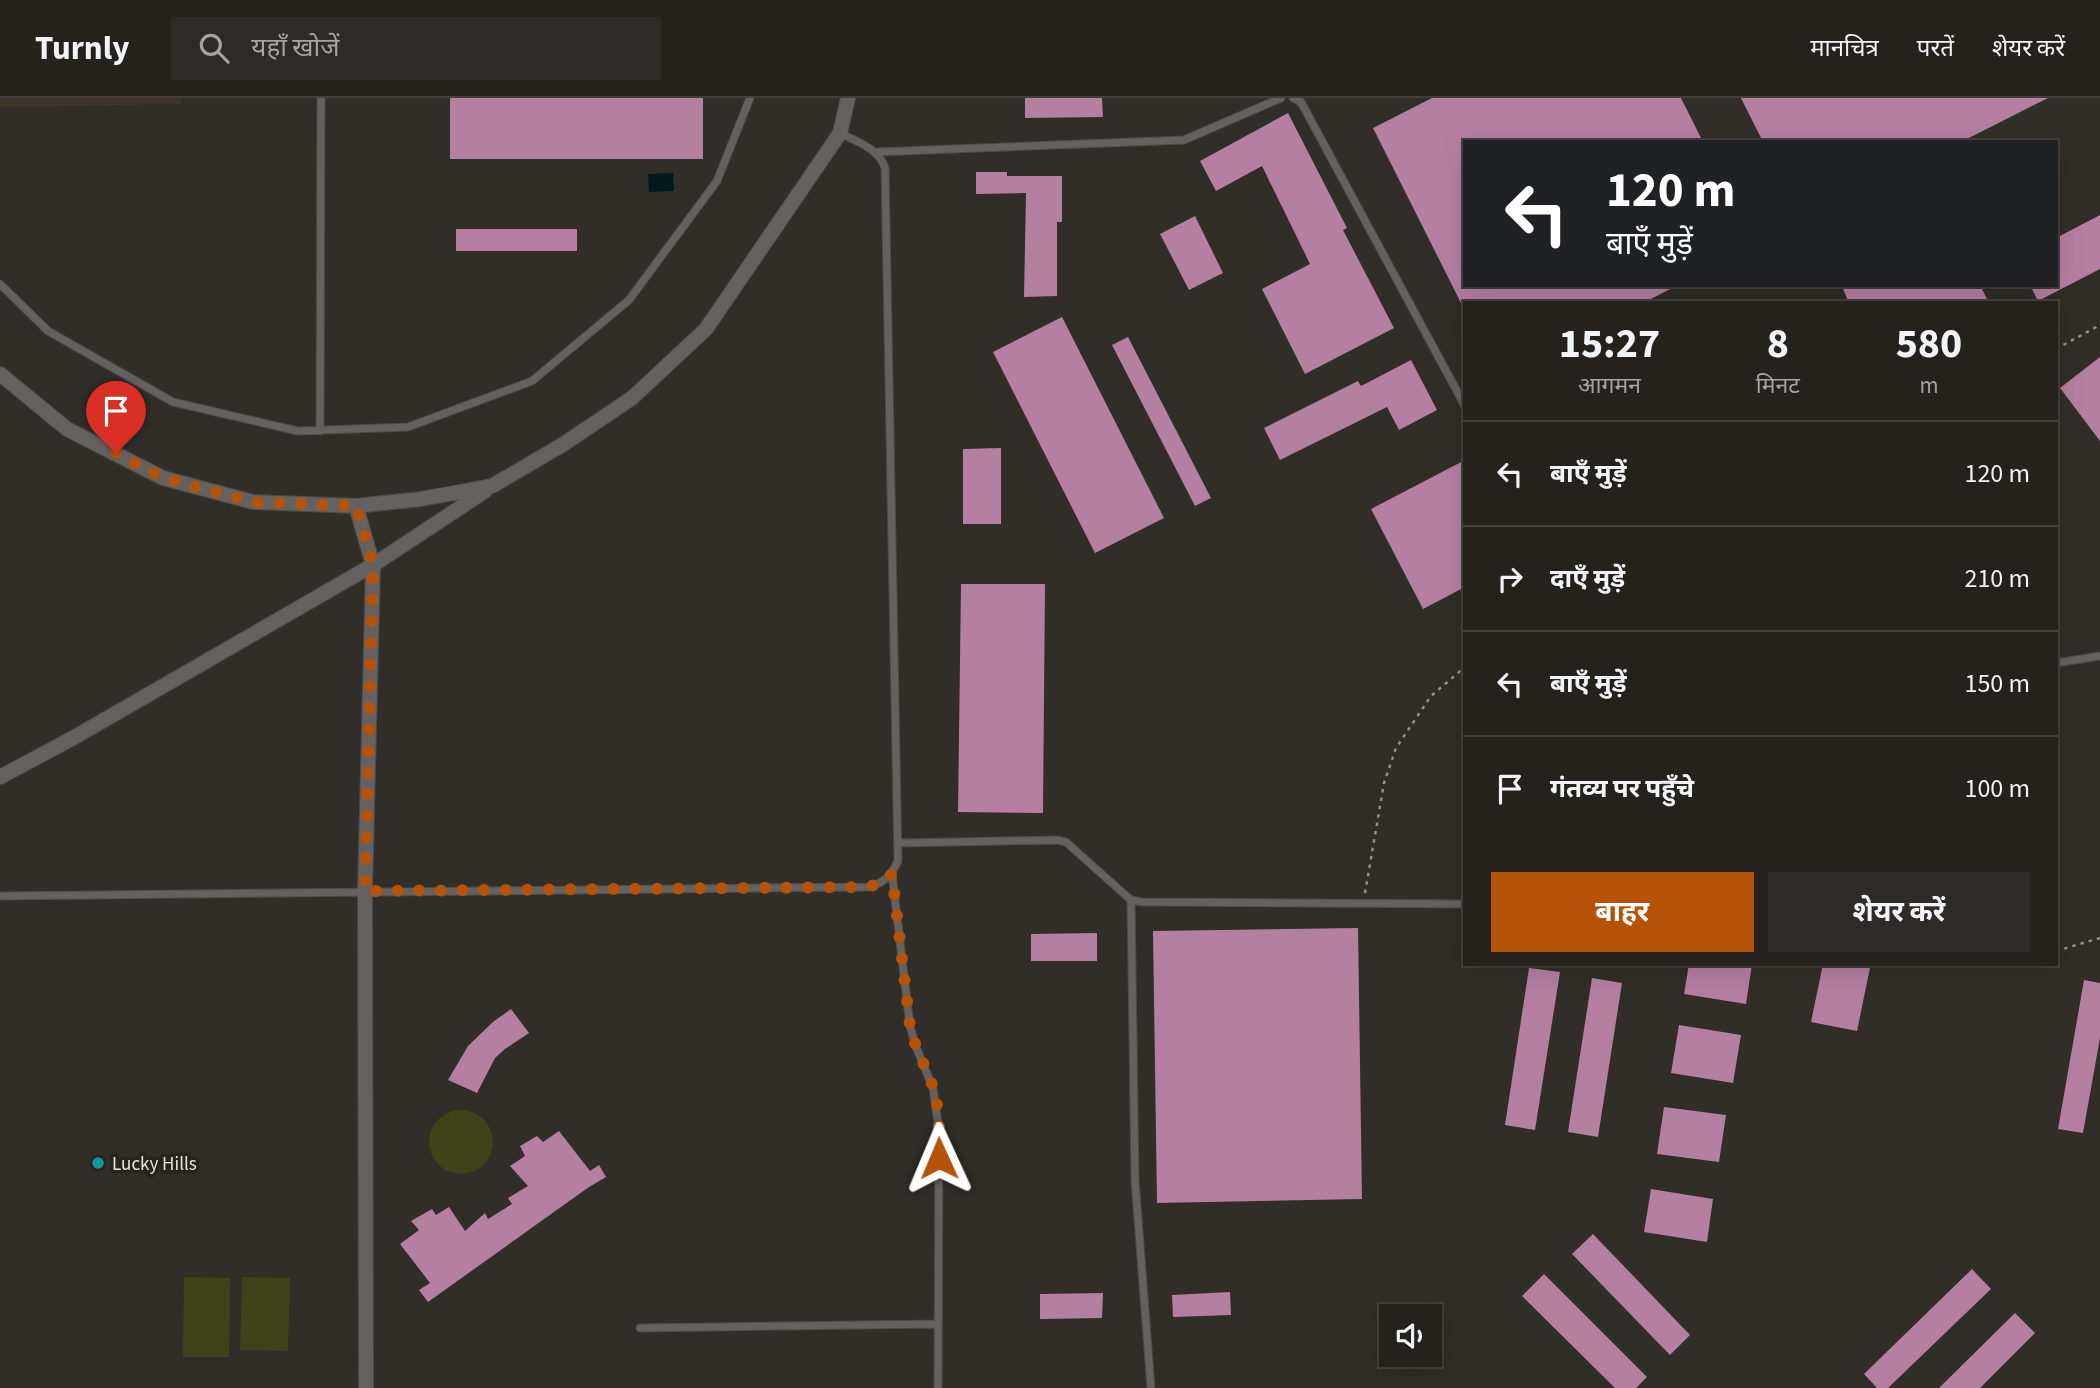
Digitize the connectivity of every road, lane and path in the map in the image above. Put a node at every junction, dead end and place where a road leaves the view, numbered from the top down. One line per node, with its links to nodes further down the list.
1 (321, 98): 13 (lane)
2 (750, 98): 13 (lane)
3 (848, 98): 6 (street)
4 (1281, 98): 7 (lane)
5 (1293, 98): 12 (lane)
6 (840, 133): 7 (lane); 14 (street)
7 (876, 152): 21 (lane)
8 (0, 284): 13 (lane)
9 (2100, 326): 10 (path)
10 (2058, 348)
11 (0, 374): 15 (street)
12 (1463, 402)
13 (320, 431)
14 (492, 486): 15 (street); 16 (street)
15 (356, 506): 16 (street)
16 (373, 565): 20 (street); 23 (street)
17 (2100, 656): 18 (lane)
18 (2058, 663)
19 (1463, 669): 26 (path)
20 (0, 777)
21 (898, 843): 22 (lane); 25 (lane)
22 (892, 874): 23 (lane); 30 (lane)
23 (365, 891): 24 (lane); 32 (street)
24 (0, 896)
25 (1132, 900): 26 (lane); 34 (lane)
26 (1363, 902): 27 (lane)
27 (1463, 904)
28 (2100, 938): 29 (path)
29 (2058, 950)
30 (938, 1324): 31 (lane); 33 (lane)
31 (640, 1328)
32 (366, 1388)
33 (938, 1388)
34 (1151, 1388)

